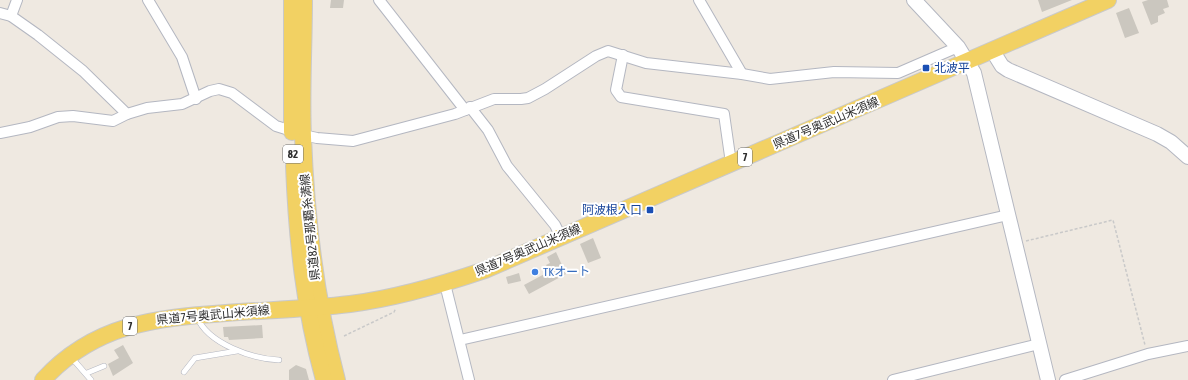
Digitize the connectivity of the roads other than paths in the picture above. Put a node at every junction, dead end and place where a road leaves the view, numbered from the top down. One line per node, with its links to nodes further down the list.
1 (17, 0): 10 (street)
2 (148, 0): 16 (street)
3 (292, 0): 20 (main road, 県道82号那覇糸満線 / 82)
4 (304, 0): 20 (main road, 県道82号那覇糸満線 / 82)
5 (379, 0): 17 (street)
6 (699, 0): 15 (street)
7 (914, 0): 11 (street)
8 (1108, 0): 12 (main road, 県道7号奥武山米須線 / 7)
9 (0, 13): 10 (street)
10 (11, 16): 18 (street)
11 (958, 47): 14 (street); 15 (street)
12 (992, 50): 14 (main road, 県道7号奥武山米須線 / 7); 21 (street)
13 (623, 55): 15 (street); 17 (street); 22 (street)
14 (968, 61): 22 (main road, 県道7号奥武山米須線 / 7); 23 (street)
15 (742, 74)
16 (196, 99): 18 (street); 20 (street)
17 (467, 109): 20 (street); 24 (street)
18 (127, 114): 19 (street)
19 (0, 133)
20 (297, 133): 26 (main road, 県道82号那覇糸満線 / 82)
21 (1188, 157)
22 (731, 163): 24 (main road, 県道7号奥武山米須線 / 7)
23 (1008, 215): 28 (street); 29 (street)
24 (561, 237): 25 (main road, 県道7号奥武山米須線 / 7)
25 (445, 284): 26 (main road, 県道7号奥武山米須線 / 7); 28 (street)
26 (313, 307): 27 (main road, 県道7号奥武山米須線 / 7); 40 (main road, 県道82号那覇糸満線 / 82); 41 (main road, 県道82号那覇糸満線 / 82)
27 (196, 315): 31 (lane); 32 (main road, 県道7号奥武山米須線 / 7)
28 (460, 340): 42 (street)
29 (1039, 344): 43 (street); 44 (street)
30 (1188, 346): 37 (street)
31 (237, 351): 33 (lane); 35 (lane)
32 (70, 356): 36 (lane); 38 (main road, 県道7号奥武山米須線 / 7)
33 (279, 360)
34 (104, 366): 36 (lane)
35 (184, 372)
36 (87, 373): 39 (lane)
37 (1090, 377): 45 (street)
38 (43, 380)
39 (91, 380)
40 (324, 380)
41 (337, 380)
42 (469, 380)
43 (893, 380)
44 (1048, 380)
45 (1065, 380)

